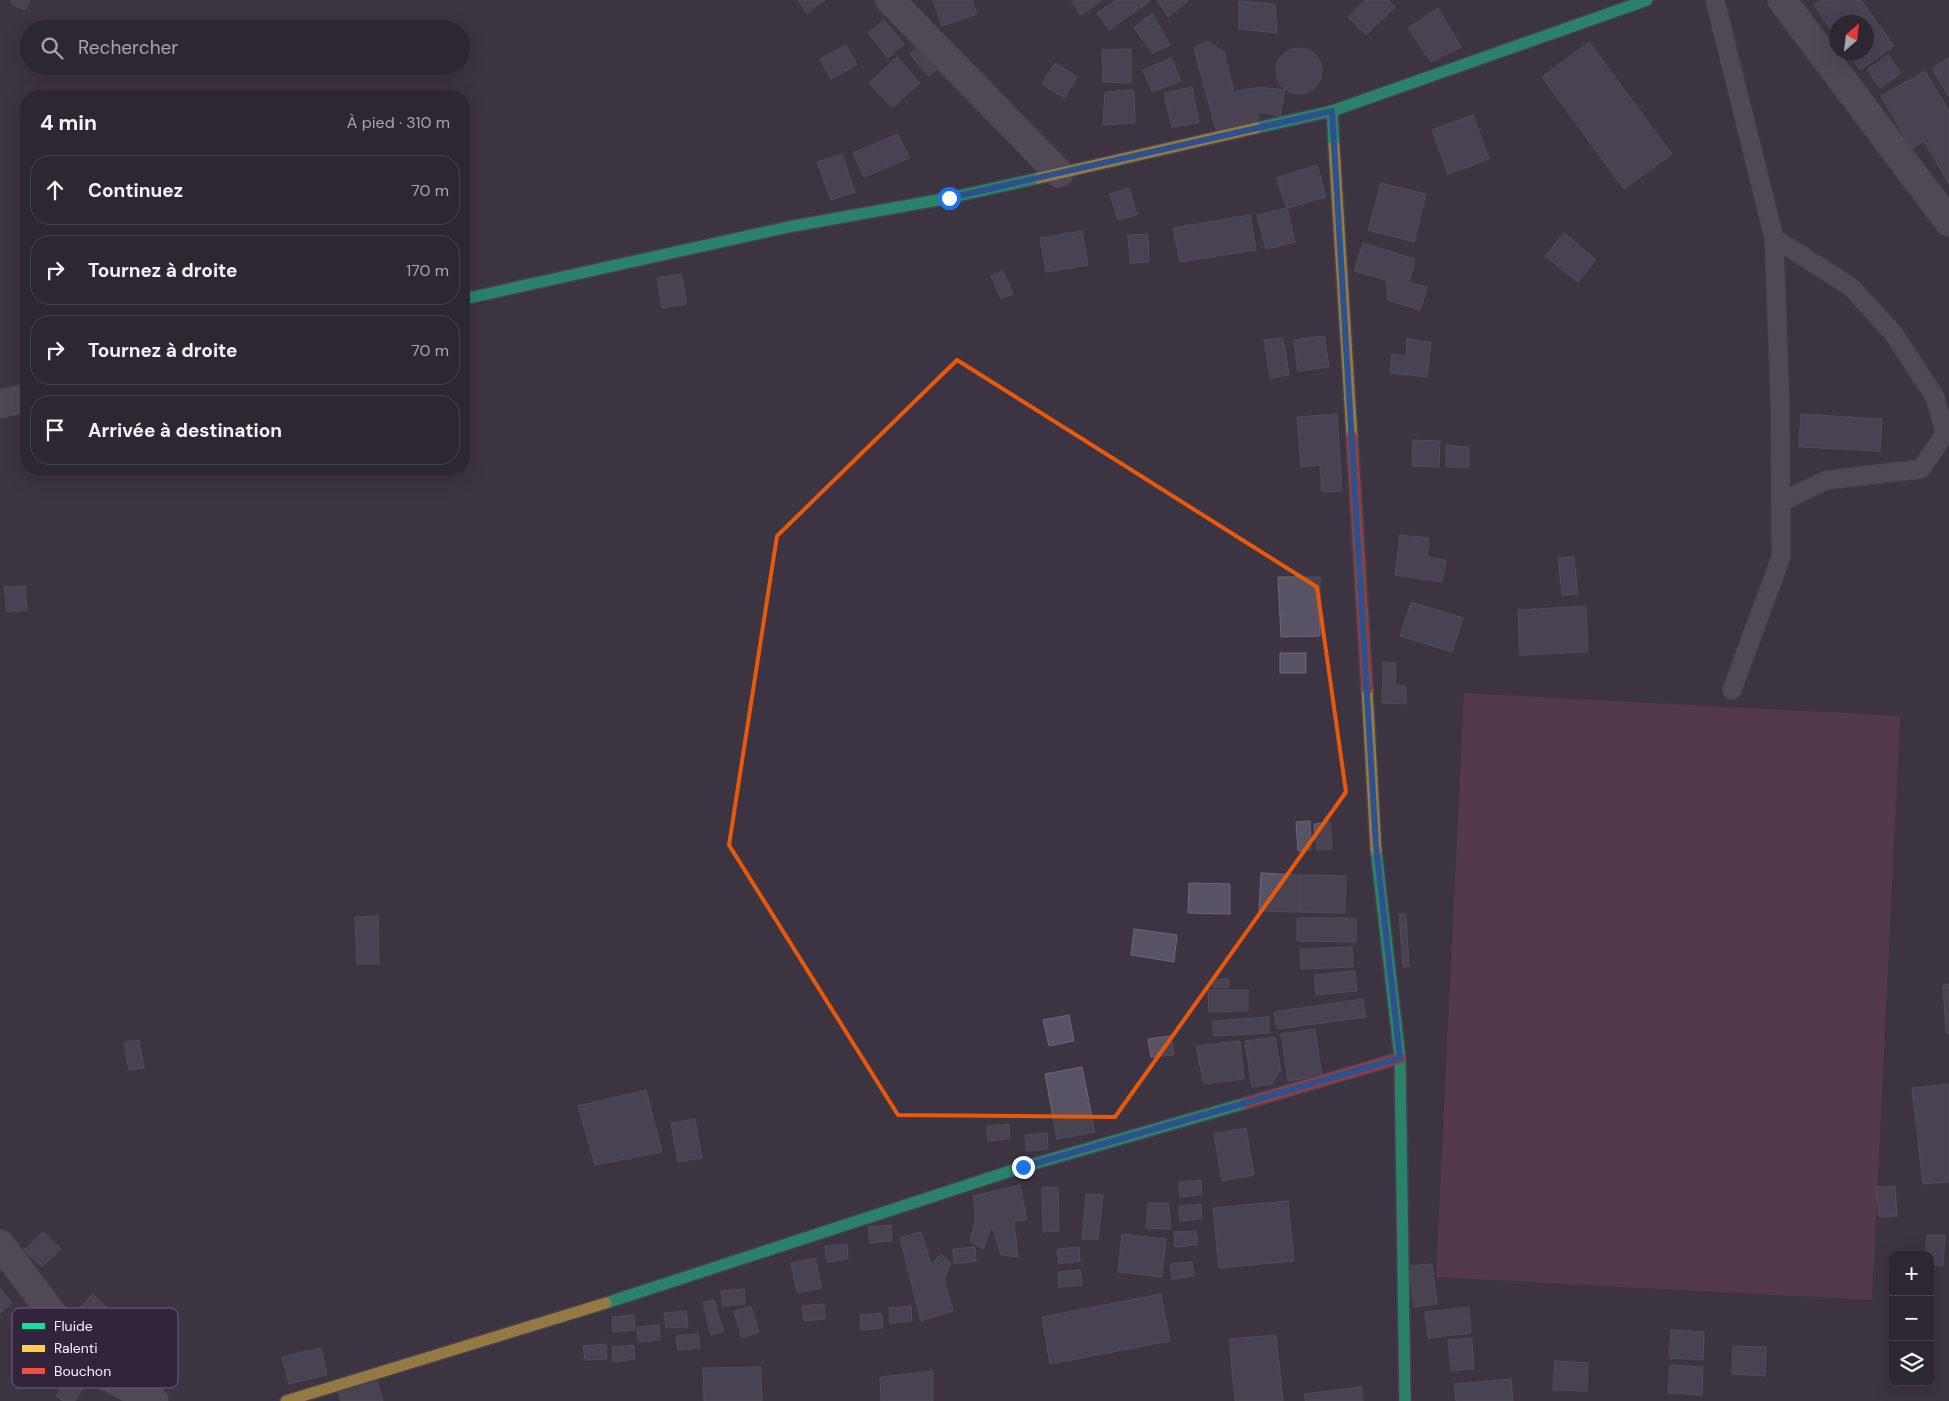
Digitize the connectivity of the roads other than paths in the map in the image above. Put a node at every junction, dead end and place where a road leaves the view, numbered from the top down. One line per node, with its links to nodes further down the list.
1 (890, 0): 6 (street)
2 (1646, 0): 5 (street)
3 (1715, 0): 8 (lane)
4 (1782, 0): 7 (street)
5 (1332, 111): 6 (street); 15 (street)
6 (1059, 173): 9 (street)
7 (1949, 222)
8 (1774, 238): 12 (lane); 13 (lane)
9 (470, 298)
10 (20, 399): 11 (street)
11 (0, 404)
12 (1947, 434): 13 (lane)
13 (1780, 502): 14 (lane)
14 (1732, 690)
15 (1400, 1058): 20 (street); 21 (street)
16 (0, 1244): 17 (street)
17 (48, 1308)
18 (129, 1388): 19 (street)
19 (154, 1401)
20 (286, 1401)
21 (1405, 1401)

